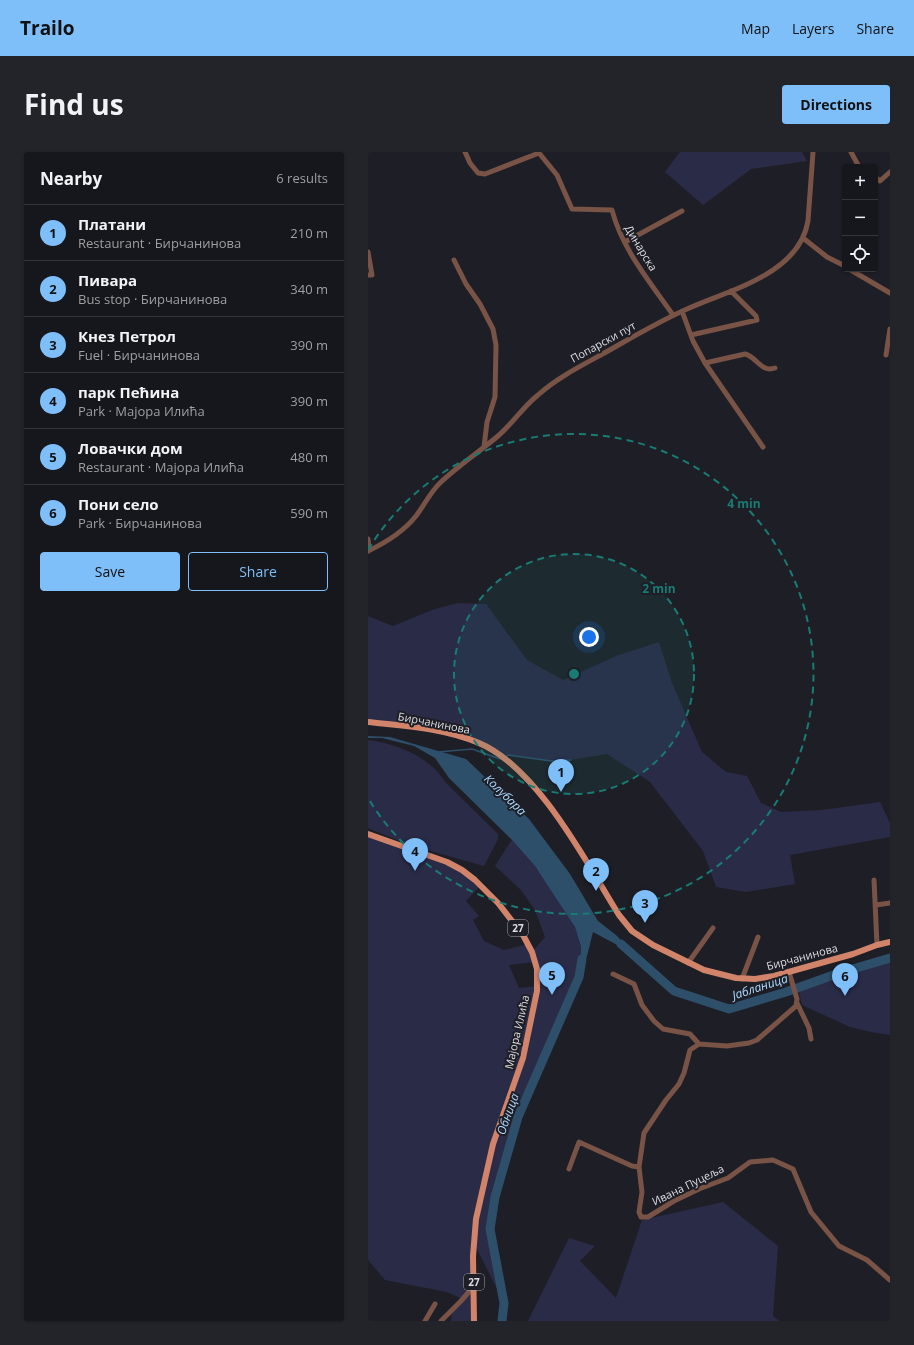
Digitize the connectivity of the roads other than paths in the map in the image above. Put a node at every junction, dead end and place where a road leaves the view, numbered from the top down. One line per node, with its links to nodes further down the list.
1 (465, 152): 9 (street, Динарска)
2 (813, 152): 8 (street, Попарски пут)
3 (851, 152): 4 (street)
4 (857, 164)
5 (890, 172): 6 (street)
6 (878, 179)
7 (682, 211): 9 (street)
8 (803, 238): 12 (street); 15 (street, Попарски пут)
9 (624, 242): 18 (street, Динарска)
10 (368, 252): 14 (street)
11 (454, 260): 24 (street)
12 (842, 264)
13 (854, 272): 16 (street)
14 (370, 275)
15 (731, 291): 17 (street, Попарски пут); 20 (street)
16 (890, 293)
17 (682, 311): 18 (street, Попарски пут); 20 (street)
18 (673, 315): 24 (street, Попарски пут)
19 (890, 329): 21 (street)
20 (691, 335): 22 (street)
21 (886, 355)
22 (705, 363): 23 (street); 25 (street)
23 (775, 368)
24 (484, 447): 27 (street, Попарски пут)
25 (764, 448)
26 (368, 539): 27 (street)
27 (369, 551)
28 (368, 722): 37 (main road, Бирчанинова)
29 (368, 834): 47 (main road, Мајора Илића / 27)
30 (874, 880): 32 (street)
31 (890, 903): 32 (street)
32 (876, 905): 36 (street)
33 (713, 928): 37 (street)
34 (758, 937): 40 (street)
35 (890, 942): 36 (main road, Бирчанинова)
36 (876, 945): 38 (main road, Бирчанинова)
37 (688, 963): 40 (main road, Бирчанинова)
38 (789, 972): 40 (main road, Бирчанинова); 41 (street)
39 (613, 974): 43 (street)
40 (742, 979)
41 (797, 1001): 42 (street); 43 (street)
42 (811, 1039)
43 (699, 1044): 44 (street, Ивана Пуцеља)
44 (639, 1167): 45 (street); 46 (street, Ивана Пуцеља)
45 (569, 1169)
46 (890, 1280)
47 (474, 1286): 50 (street); 51 (main road, Мајора Илића / 27)
48 (435, 1304): 49 (street)
49 (425, 1321)
50 (441, 1321)
51 (474, 1321)

